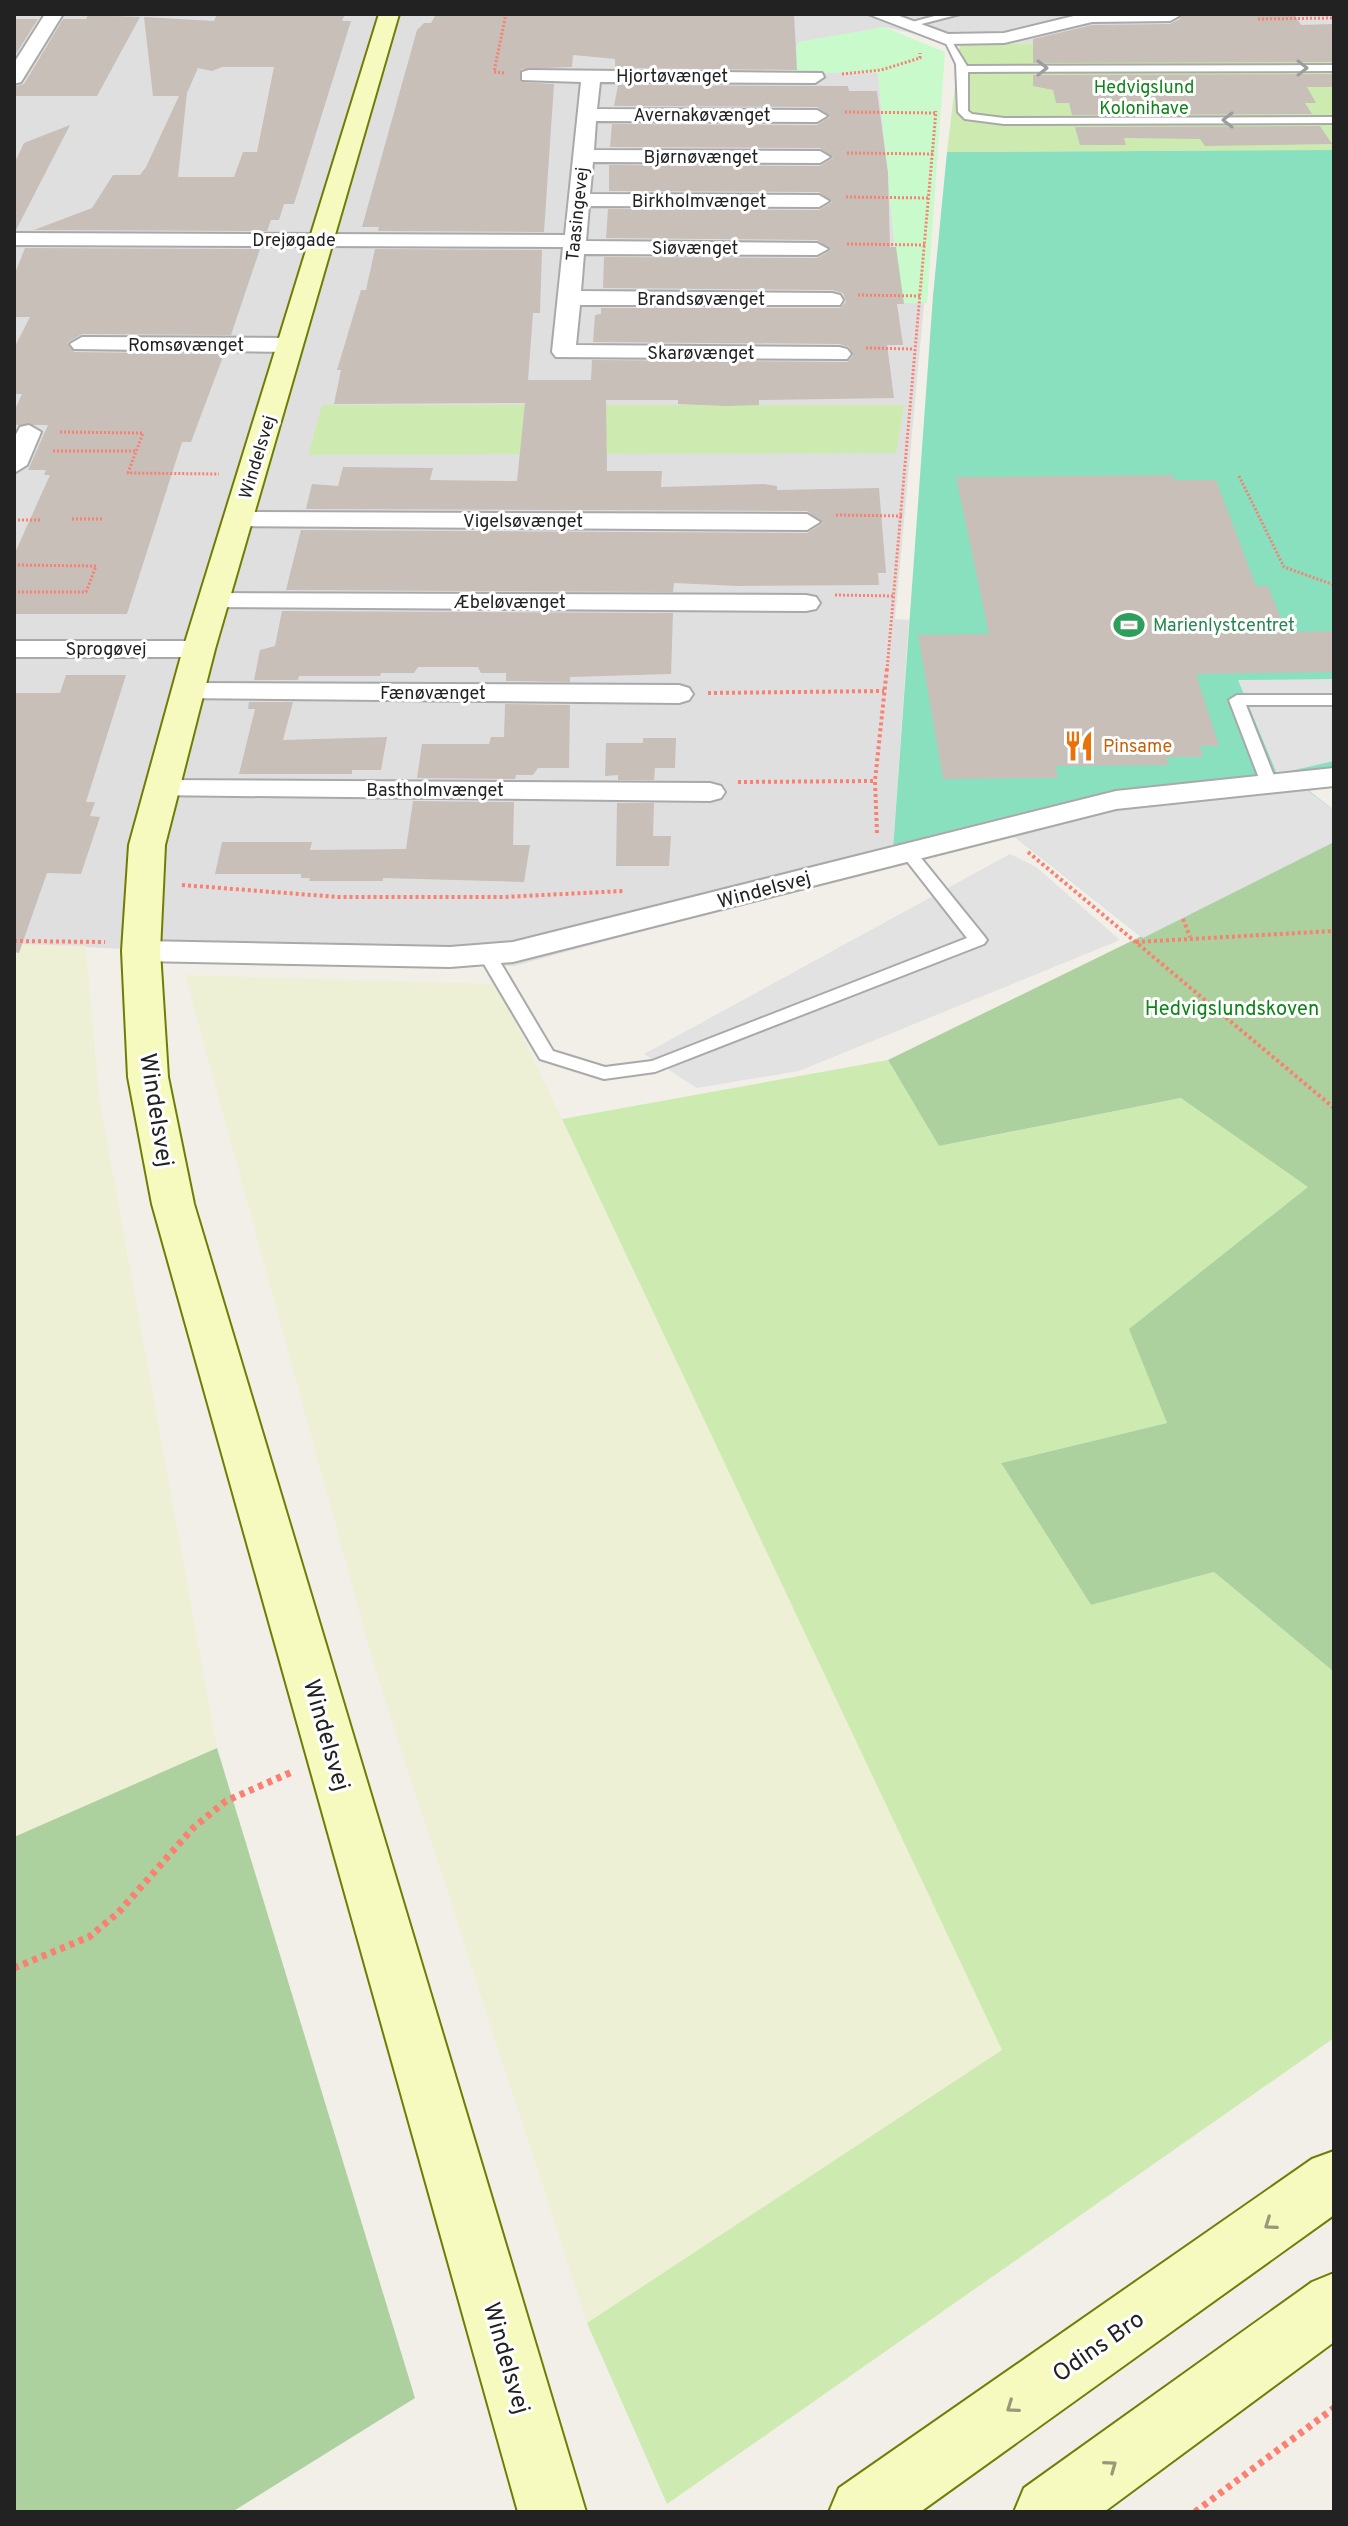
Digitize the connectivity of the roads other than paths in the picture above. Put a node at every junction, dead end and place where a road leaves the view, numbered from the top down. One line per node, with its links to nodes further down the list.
1 (54, 14): 14 (street)
2 (389, 14): 23 (street, Windelsvej)
3 (877, 14): 7 (street)
4 (955, 14): 7 (lane)
5 (1168, 14): 6 (street)
6 (1098, 16): 8 (street)
7 (906, 25): 8 (street)
8 (946, 39): 10 (lane)
9 (1334, 68): 10 (lane, one-way to 9)
10 (964, 69): 17 (lane, one-way to 10)
11 (529, 76): 12 (street, Hjortøvænget)
12 (591, 76): 13 (street, Hjortøvænget); 15 (street, Taasingevej)
13 (815, 77)
14 (14, 78)
15 (587, 115): 16 (street, Avernakøvænget); 18 (street, Taasingevej)
16 (817, 116)
17 (1334, 120)
18 (583, 156): 19 (street, Bjørnøvænget); 20 (street, Taasingevej)
19 (820, 157)
20 (579, 200): 21 (street, Birkholmvænget); 24 (street, Taasingevej)
21 (819, 201)
22 (14, 239): 23 (street, Drejøgade)
23 (323, 240): 24 (street, Drejøgade); 29 (street, Windelsvej)
24 (574, 244): 25 (street, Siøvænget); 26 (street, Taasingevej)
25 (817, 249)
26 (569, 298): 27 (street, Brandsøvænget); 30 (street, Taasingevej)
27 (832, 300)
28 (82, 344): 29 (street, Romsøvænget)
29 (290, 345): 32 (street, Windelsvej)
30 (564, 352): 31 (street, Skarøvænget)
31 (839, 354)
32 (238, 520): 33 (street, Vigelsøvænget); 34 (street, Windelsvej)
33 (807, 522)
34 (213, 601): 35 (street, Æbeløvænget); 37 (street, Windelsvej)
35 (806, 603)
36 (14, 649): 37 (street, Sprogøvej)
37 (199, 649): 38 (street, Windelsvej)
38 (187, 692): 39 (street, Fænøvænget); 43 (street, Windelsvej)
39 (679, 694)
40 (1334, 700): 42 (lane)
41 (1334, 777): 42 (street, Windelsvej)
42 (1270, 786): 45 (street, Windelsvej)
43 (160, 789): 44 (street, Bastholmvænget); 46 (street, Windelsvej)
44 (710, 792)
45 (893, 855): 47 (street, Windelsvej); 47 (lane)
46 (141, 946): 47 (street, Windelsvej); 50 (street, Windelsvej)
47 (487, 954)
48 (1334, 2179): 51 (street, Odins Bro, one-way to 51)
49 (1334, 2304): 52 (street, one-way to 49)
50 (552, 2512)
51 (863, 2512)
52 (1048, 2512)

